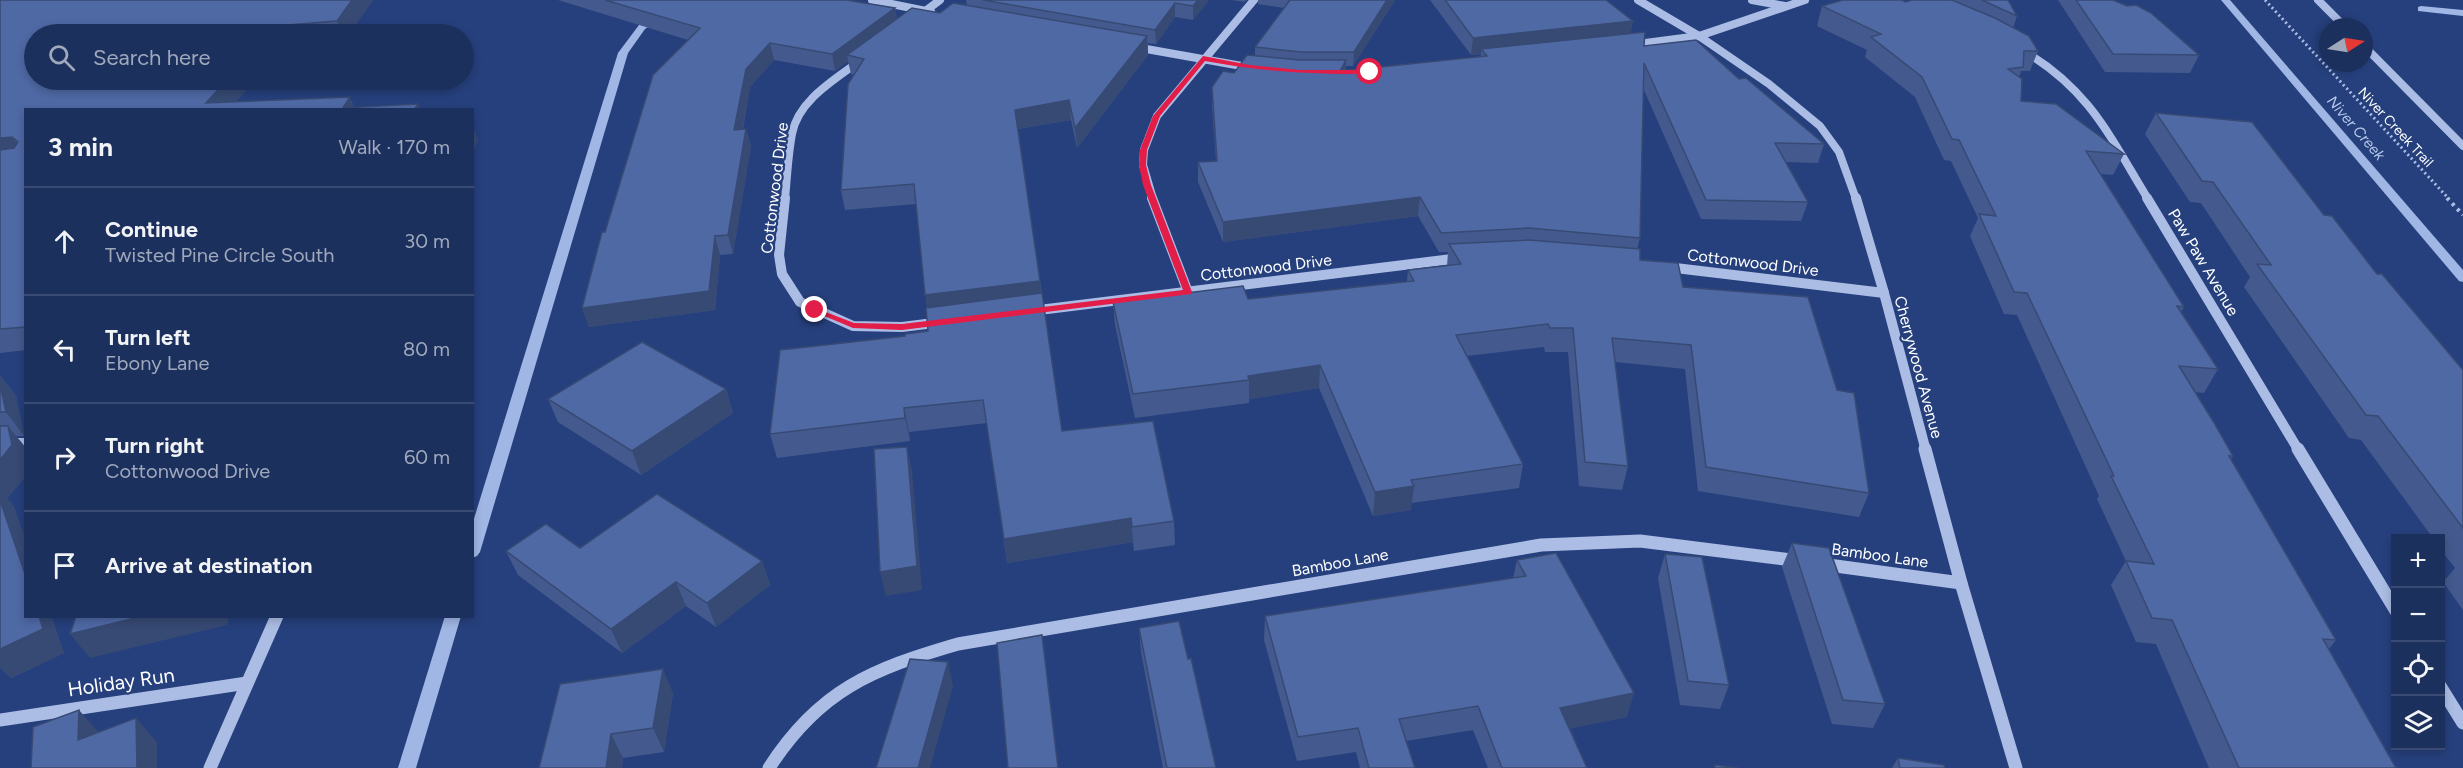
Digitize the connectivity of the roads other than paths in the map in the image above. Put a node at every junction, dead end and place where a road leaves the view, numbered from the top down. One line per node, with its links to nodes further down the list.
1 (872, 0): 9 (street)
2 (940, 0): 9 (street)
3 (1254, 0): 19 (street)
4 (1638, 0): 13 (street, Cherrywood Avenue)
5 (1752, 0): 8 (street)
6 (1805, 0): 8 (street)
7 (2318, 0): 11 (street)
8 (1786, 6): 13 (street)
9 (926, 11): 10 (street); 12 (street)
10 (938, 13)
11 (2336, 18)
12 (909, 24)
13 (1698, 36): 15 (street); 25 (street, Cherrywood Avenue)
14 (1123, 44): 19 (street)
15 (1625, 45)
16 (2016, 46): 31 (street, Paw Paw Avenue)
17 (873, 51): 27 (street, Cottonwood Drive)
18 (2373, 55): 21 (street)
19 (1203, 58): 20 (street); 24 (street)
20 (1260, 68)
21 (2463, 146)
22 (1467, 258): 24 (street, Cottonwood Drive)
23 (1652, 266): 25 (street, Cottonwood Drive)
24 (1188, 292): 26 (street, Cottonwood Drive)
25 (1884, 293): 30 (street, Cherrywood Avenue)
26 (1016, 313)
27 (948, 321)
28 (0, 443): 29 (street)
29 (24, 443)
30 (1961, 583): 38 (street, Bamboo Lane); 39 (street, Cherrywood Avenue)
31 (2391, 603)
32 (276, 618): 33 (street)
33 (247, 683): 35 (street, Holiday Run); 37 (street)
34 (2445, 694): 36 (street)
35 (0, 720)
36 (2463, 723)
37 (210, 768)
38 (769, 768)
39 (2016, 768)

